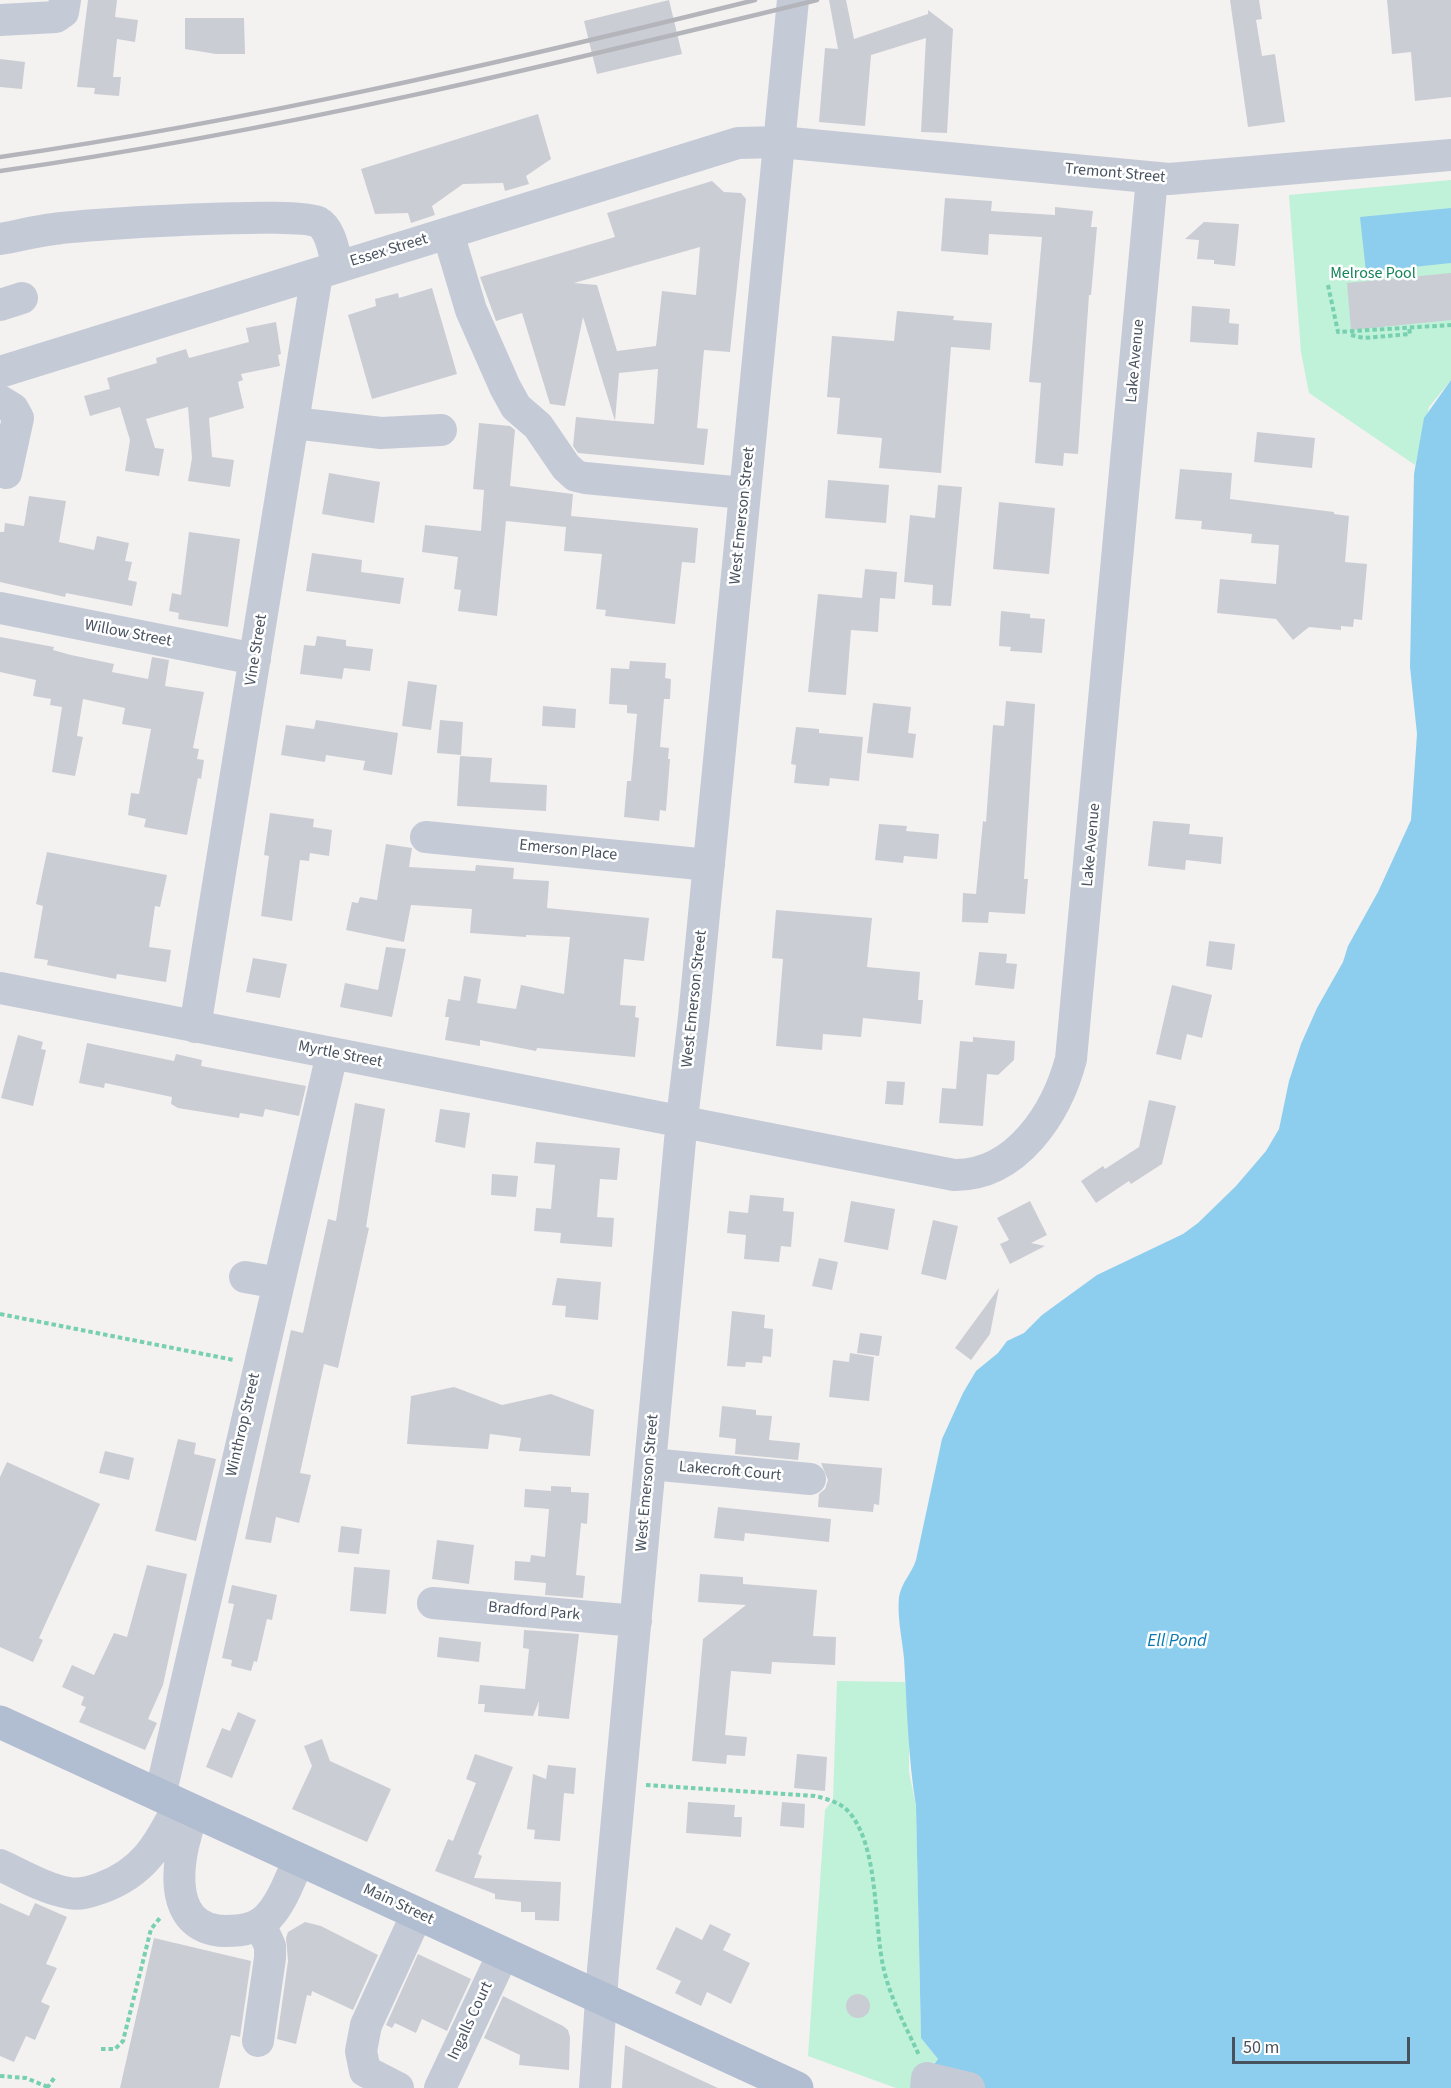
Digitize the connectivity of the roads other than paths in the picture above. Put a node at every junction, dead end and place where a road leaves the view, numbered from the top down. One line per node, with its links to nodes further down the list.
1 (793, 0): 4 (street, West Emerson Street)
2 (63, 8): 3 (street)
3 (0, 20)
4 (780, 142): 6 (street, Tremont Street); 7 (street, Essex Street); 15 (street, West Emerson Street)
5 (1451, 155): 6 (street, Tremont Street)
6 (1152, 178): 23 (street, Lake Avenue)
7 (448, 233): 9 (street, Essex Street); 15 (street)
8 (0, 239): 9 (street)
9 (327, 270): 10 (street, Essex Street); 12 (street, Vine Street)
10 (0, 372)
11 (0, 401): 14 (street)
12 (293, 423): 13 (street); 17 (street, Vine Street)
13 (441, 430)
14 (6, 473)
15 (744, 493): 19 (street, West Emerson Street)
16 (0, 608): 17 (street, Willow Street)
17 (255, 659): 21 (street, Vine Street)
18 (426, 837): 19 (street, Emerson Place)
19 (709, 865): 23 (street, West Emerson Street)
20 (0, 987): 21 (street, Myrtle Street)
21 (195, 1027): 22 (street, Myrtle Street)
22 (332, 1054): 23 (street, Myrtle Street); 25 (street, Winthrop Street)
23 (682, 1119): 26 (street, West Emerson Street)
24 (245, 1277): 25 (street)
25 (279, 1283): 31 (street, Winthrop Street)
26 (650, 1464): 27 (street, Lakecroft Court); 29 (street, West Emerson Street)
27 (810, 1479)
28 (433, 1603): 29 (street, Bradford Park)
29 (636, 1622): 37 (street, West Emerson Street)
30 (0, 1722): 31 (main road, Main Street)
31 (177, 1804): 32 (main road, Main Street); 33 (street); 35 (street)
32 (299, 1860): 34 (main road, Main Street); 35 (street)
33 (0, 1865)
34 (417, 1914): 36 (main road, Main Street); 40 (street)
35 (260, 1924): 38 (street)
36 (503, 1954): 37 (main road, Main Street); 41 (street, Ingalls Court)
37 (601, 1999): 42 (street, West Emerson Street); 43 (main road, Main Street)
38 (258, 2041)
39 (927, 2083): 44 (street)
40 (398, 2088)
41 (440, 2088)
42 (595, 2088)
43 (797, 2088)
44 (969, 2088)

